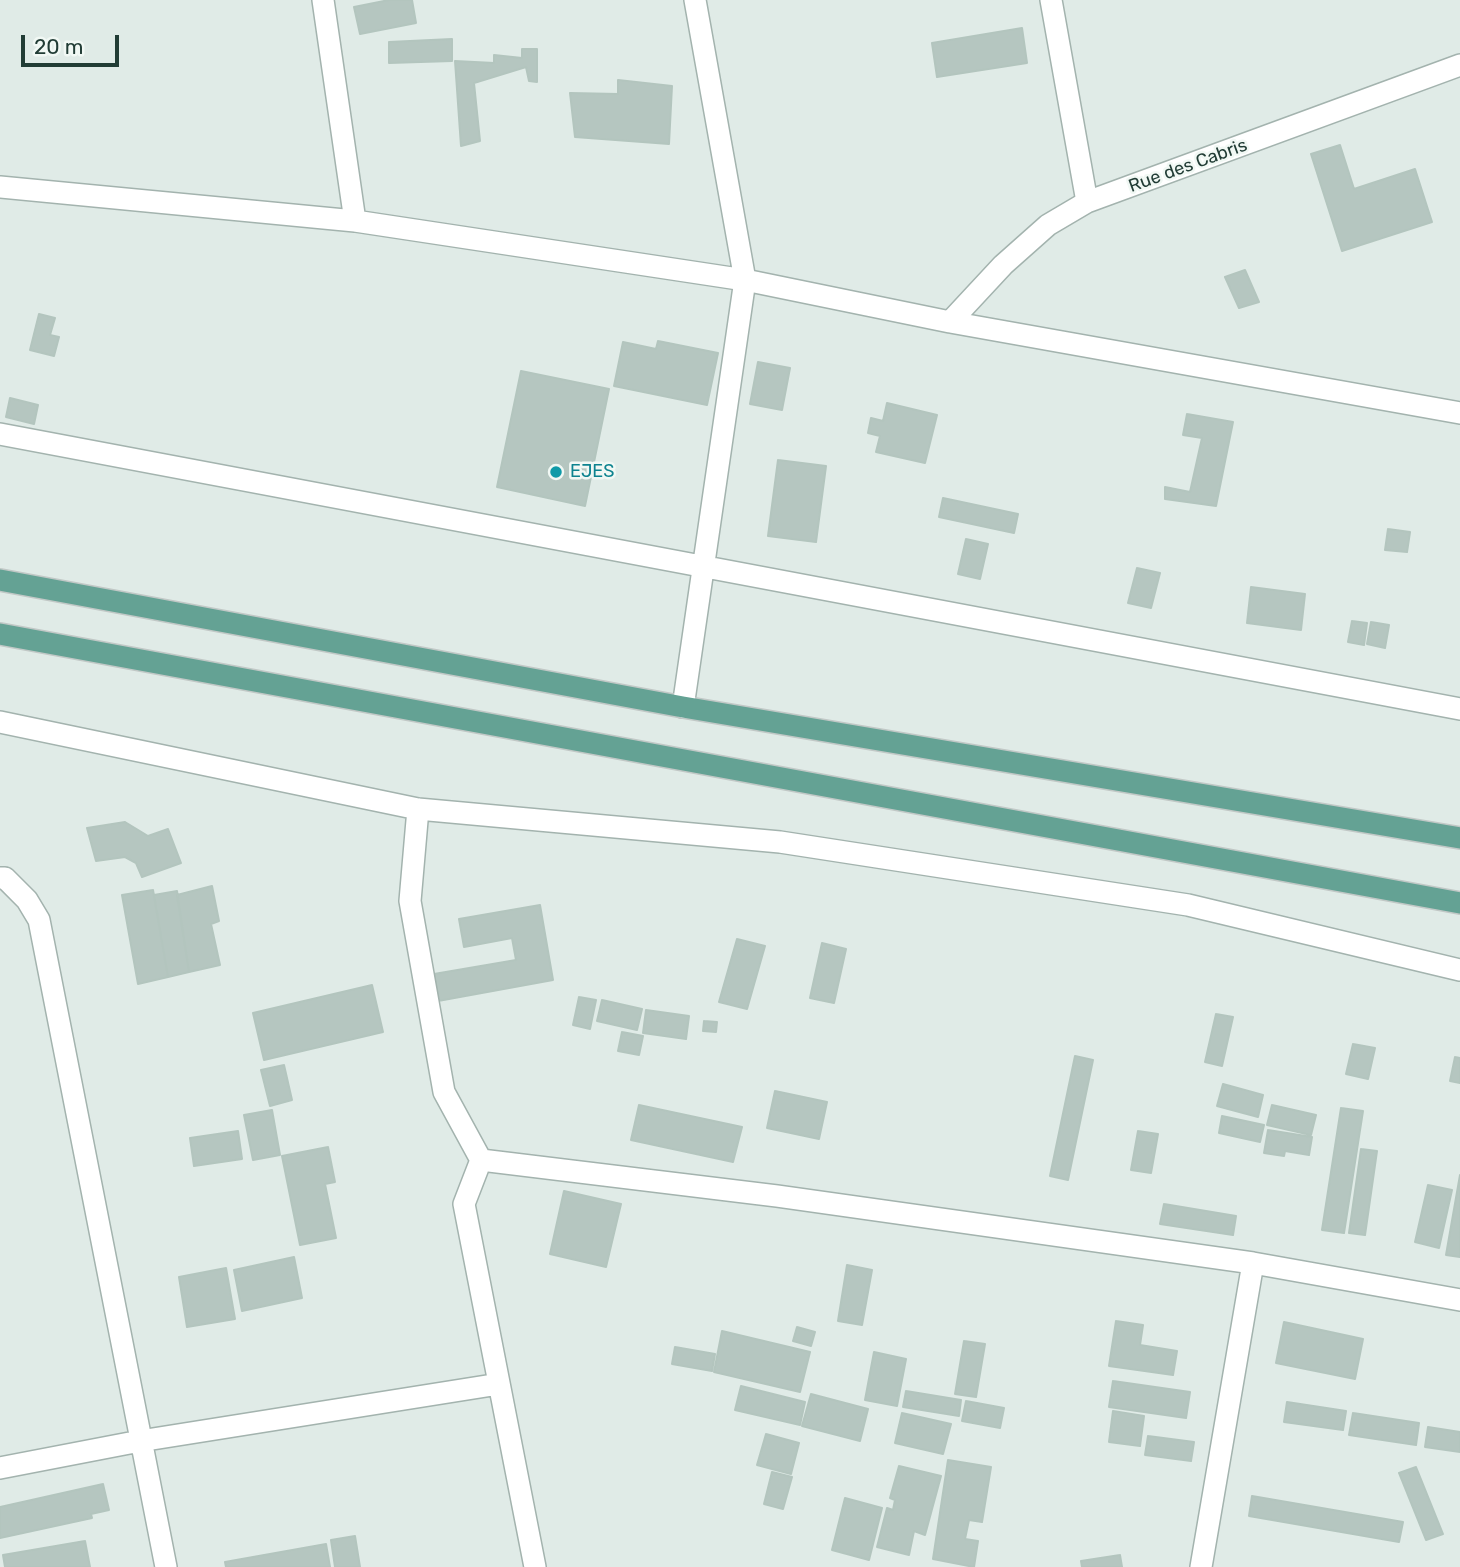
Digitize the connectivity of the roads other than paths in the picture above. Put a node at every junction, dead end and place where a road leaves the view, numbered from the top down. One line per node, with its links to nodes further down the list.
1 (323, 0): 7 (street)
2 (695, 0): 8 (street)
3 (1051, 0): 6 (street)
4 (1460, 65): 6 (street, Rue des Cabris)
5 (0, 187): 7 (street)
6 (1087, 202): 9 (street, Rue des Cabris)
7 (355, 221): 8 (street)
8 (745, 279): 9 (street); 12 (street)
9 (950, 322): 10 (street)
10 (1460, 413)
11 (0, 434): 12 (street)
12 (703, 564): 15 (street); 16 (street)
13 (0, 580): 15 (main road)
14 (0, 634): 21 (main road)
15 (682, 707): 19 (main road)
16 (1460, 709)
17 (0, 722): 18 (street)
18 (418, 809): 22 (street); 23 (street)
19 (1460, 838)
20 (0, 878): 27 (street)
21 (1460, 904)
22 (1460, 970)
23 (481, 1160): 24 (street); 26 (street)
24 (1253, 1263): 25 (street); 31 (street)
25 (1460, 1300)
26 (499, 1384): 27 (street); 30 (street)
27 (140, 1441): 28 (street); 29 (street)
28 (0, 1468)
29 (166, 1567)
30 (537, 1567)
31 (1201, 1567)

